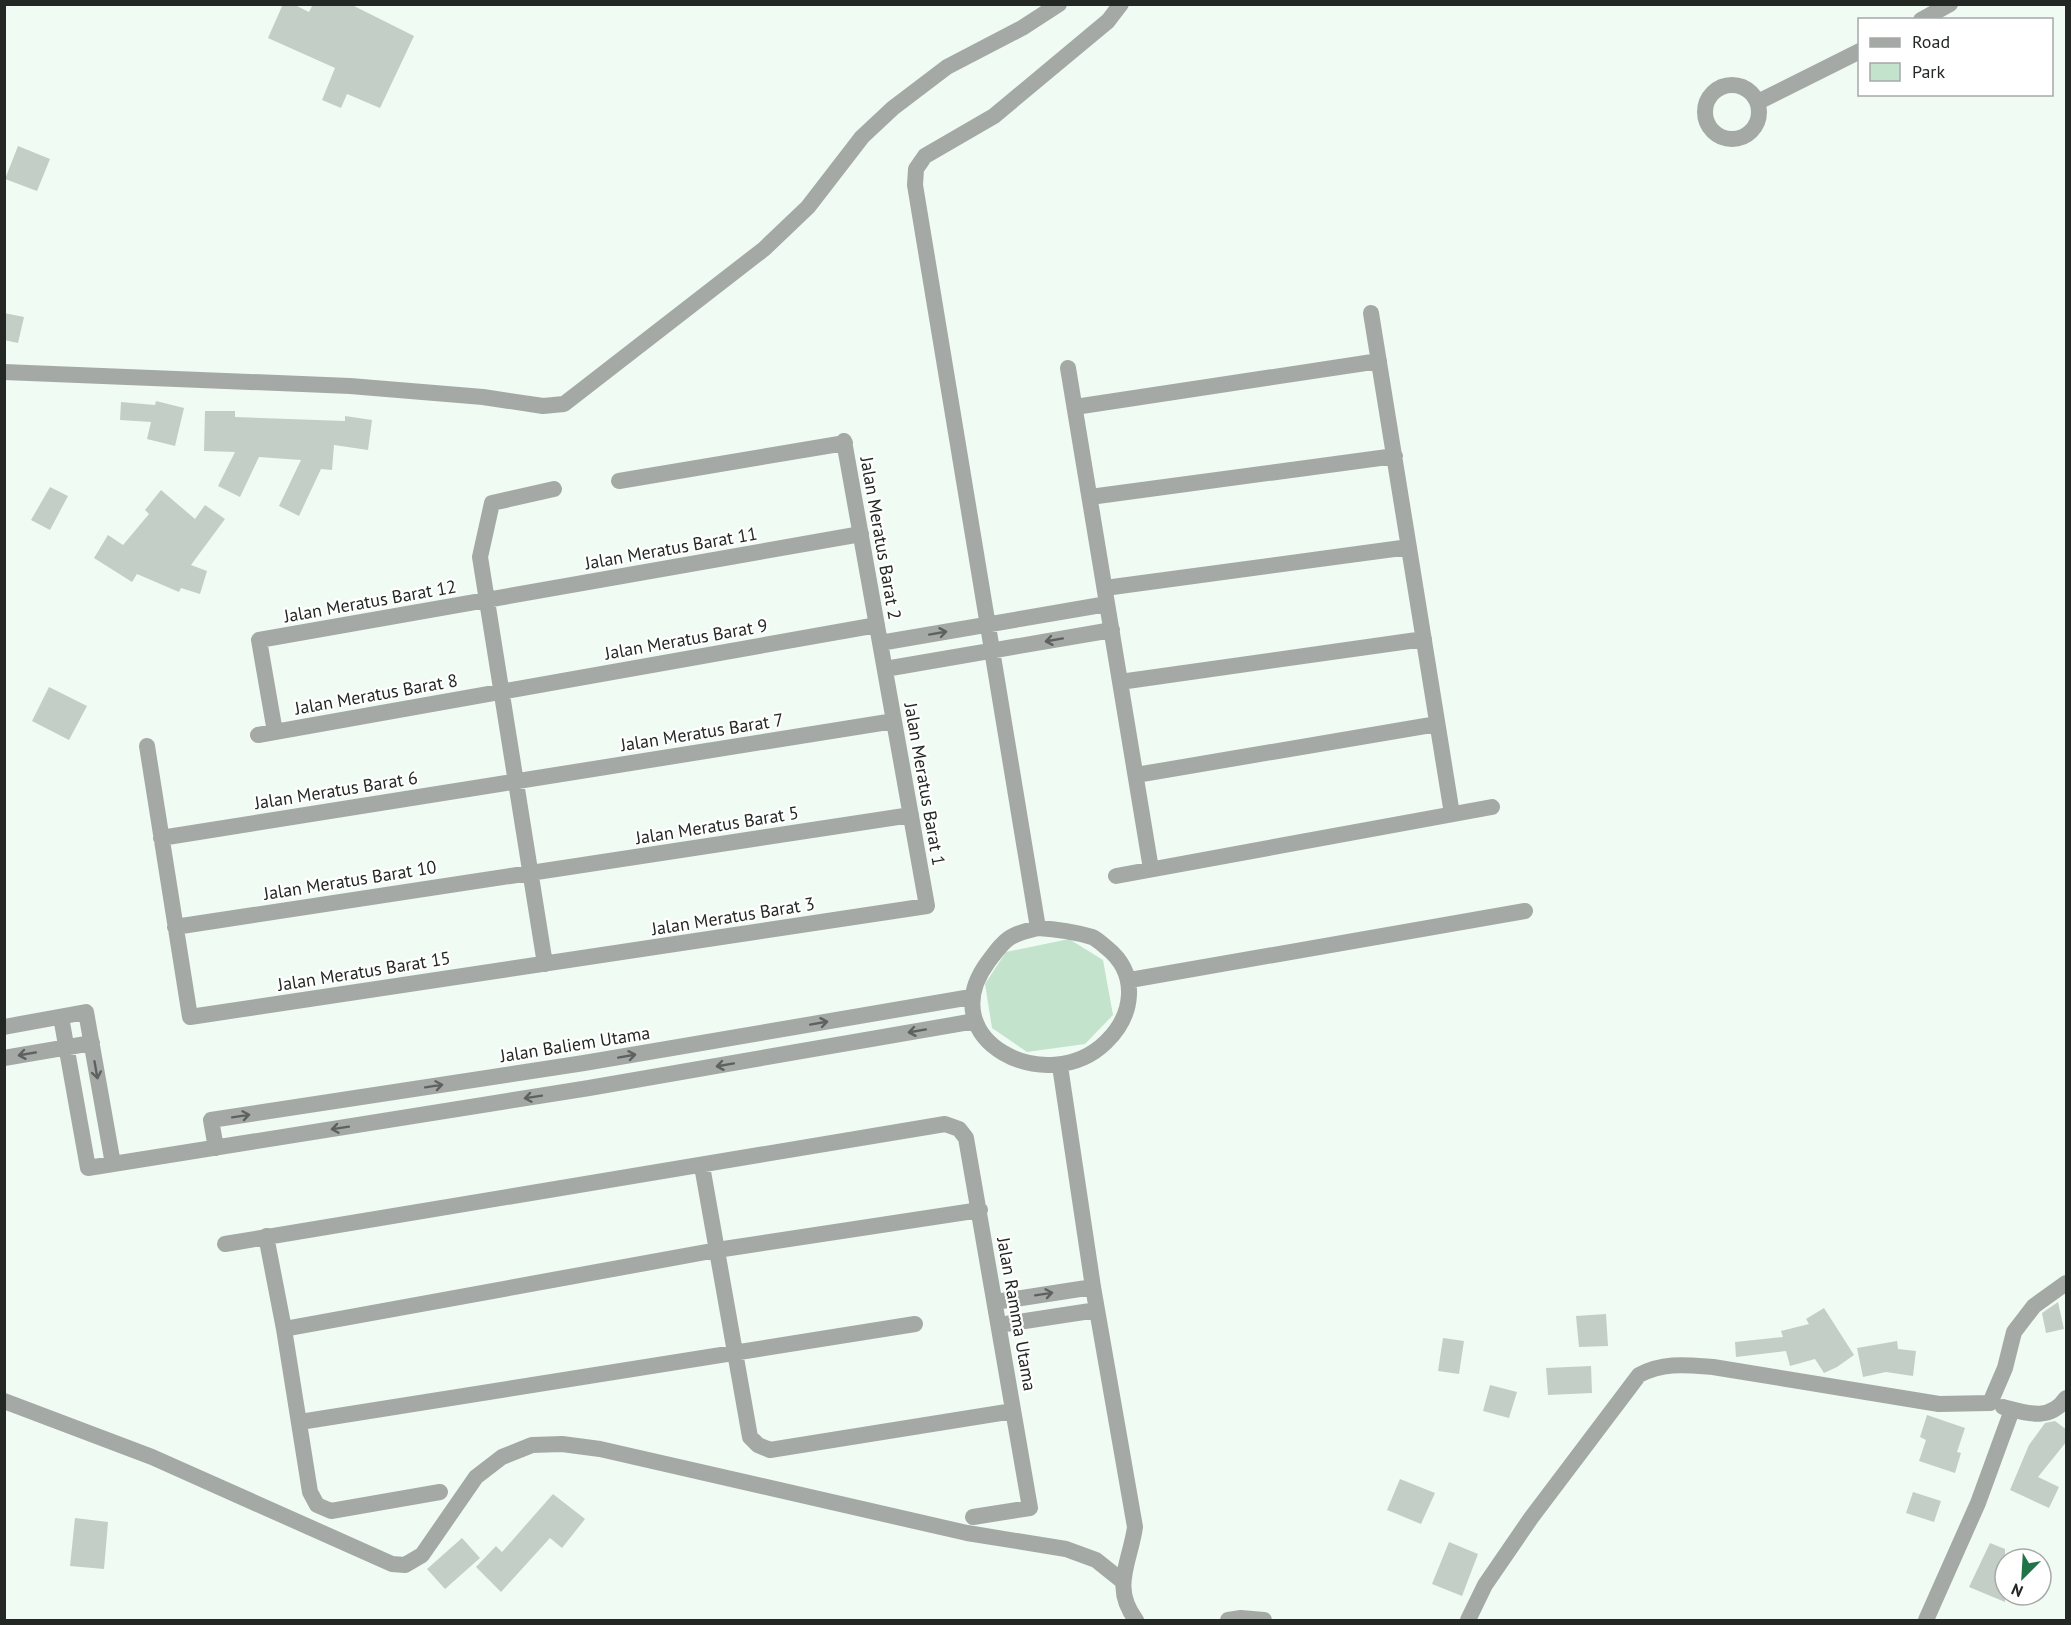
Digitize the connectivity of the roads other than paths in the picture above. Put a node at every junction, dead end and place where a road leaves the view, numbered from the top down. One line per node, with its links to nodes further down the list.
1 (1059, 4): 10 (street)
2 (1121, 4): 20 (street)
3 (1950, 4): 4 (street)
4 (1925, 18)
5 (1858, 52): 6 (street)
6 (1758, 102)
7 (1371, 313): 8 (street)
8 (1379, 361): 11 (street); 12 (street)
9 (1068, 368): 11 (street)
10 (4, 372)
11 (1075, 408): 15 (street)
12 (1395, 456): 15 (street); 17 (street)
13 (619, 480): 16 (street, Jalan Meratus Barat 2)
14 (554, 489): 19 (street)
15 (1090, 497): 18 (street)
16 (861, 534): 19 (street, Jalan Meratus Barat 11); 21 (street, Jalan Meratus Barat 2)
17 (1409, 547): 18 (street); 23 (street)
18 (1106, 596): 20 (street); 22 (street)
19 (487, 600): 28 (street); 31 (street, Jalan Meratus Barat 12)
20 (987, 624): 24 (street, one-way to 20); 25 (street)
21 (877, 625): 24 (street, Jalan Meratus Barat 2); 28 (street, Jalan Meratus Barat 9)
22 (1112, 630): 25 (street, one-way to 25); 27 (street)
23 (1424, 639): 27 (street); 30 (street)
24 (880, 643): 26 (street, Jalan Meratus Barat 2)
25 (992, 651): 26 (street); 46 (street)
26 (885, 669): 29 (street, Jalan Meratus Barat 1)
27 (1120, 682): 34 (street)
28 (501, 692): 31 (street, Jalan Meratus Barat 8); 35 (street)
29 (894, 721): 35 (street, Jalan Meratus Barat 7); 38 (street, Jalan Meratus Barat 1)
30 (1437, 724): 34 (street); 37 (street)
31 (275, 732): 32 (street, Jalan Meratus Barat 8)
32 (258, 735)
33 (147, 746): 39 (street)
34 (1136, 775): 40 (street)
35 (516, 781): 39 (street, Jalan Meratus Barat 6); 41 (street)
36 (1491, 807): 37 (street)
37 (1452, 814): 40 (street)
38 (910, 815): 41 (street, Jalan Meratus Barat 5); 43 (street, Jalan Meratus Barat 1)
39 (161, 838): 45 (street)
40 (1151, 869): 42 (street)
41 (530, 873): 45 (street, Jalan Meratus Barat 10); 47 (street)
42 (1116, 876)
43 (927, 906): 47 (street, Jalan Meratus Barat 3)
44 (1525, 911): 48 (street)
45 (175, 927): 47 (street, Jalan Meratus Barat 15)
46 (1038, 928): 48 (street); 49 (street)
47 (544, 964)
48 (1130, 980): 56 (street)
49 (971, 997): 51 (street); 57 (street, Jalan Baliem Utama, one-way to 49)
50 (61, 1017): 52 (street); 53 (street); 54 (street)
51 (975, 1021): 56 (street); 57 (street, one-way to 57)
52 (4, 1027)
53 (92, 1043): 54 (street); 58 (street, one-way to 58)
54 (67, 1047): 55 (street, one-way to 55); 58 (street)
55 (4, 1058)
56 (1060, 1066): 65 (street)
57 (216, 1148): 58 (street)
58 (113, 1164)
59 (702, 1166): 60 (street, Jalan Ramma Utama); 61 (street); 63 (street)
60 (980, 1210): 63 (street); 66 (street, Jalan Ramma Utama)
61 (266, 1236): 62 (street); 70 (street)
62 (225, 1244)
63 (717, 1250): 70 (street); 71 (street)
64 (2067, 1283): 74 (street)
65 (1094, 1287): 66 (street, one-way to 65); 67 (street)
66 (995, 1302): 69 (street, Jalan Ramma Utama)
67 (1097, 1310): 69 (street); 80 (street)
68 (915, 1324): 71 (street)
69 (999, 1325): 76 (street, Jalan Ramma Utama)
70 (284, 1329): 77 (street)
71 (733, 1353): 76 (street); 77 (street)
72 (2067, 1398): 75 (street)
73 (4, 1401): 80 (street)
74 (1990, 1403): 75 (street); 84 (street)
75 (2012, 1410): 85 (street)
76 (1013, 1411): 79 (street, Jalan Ramma Utama)
77 (300, 1422): 78 (street)
78 (440, 1492)
79 (973, 1517)
80 (1121, 1580): 81 (street)
81 (1136, 1620)
82 (1228, 1620): 83 (street)
83 (1264, 1620)
84 (1468, 1620)
85 (1926, 1620)

